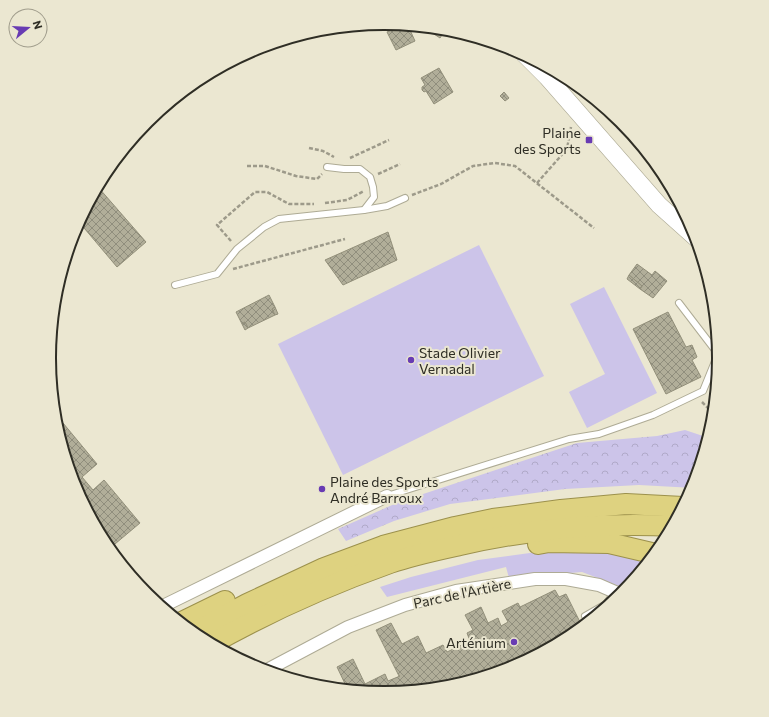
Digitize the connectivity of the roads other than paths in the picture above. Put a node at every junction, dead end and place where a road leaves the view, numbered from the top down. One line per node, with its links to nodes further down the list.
1 (538, 68): 5 (main road)
2 (327, 167): 4 (lane)
3 (404, 198): 4 (lane)
4 (364, 210): 6 (lane)
5 (686, 229)
6 (175, 285)
7 (679, 303): 8 (lane)
8 (712, 347)
9 (713, 367): 10 (lane)
10 (387, 496): 17 (street)
11 (678, 507): 15 (highway)
12 (667, 526): 14 (highway)
13 (649, 552): 14 (highway)
14 (391, 563): 22 (highway)
15 (324, 568): 20 (highway); 21 (highway)
16 (616, 592): 23 (street, Parc de l'Artière)
17 (167, 604)
18 (594, 611): 19 (lane)
19 (585, 616)
20 (186, 620)
21 (199, 630)
22 (217, 641)
23 (272, 667)

